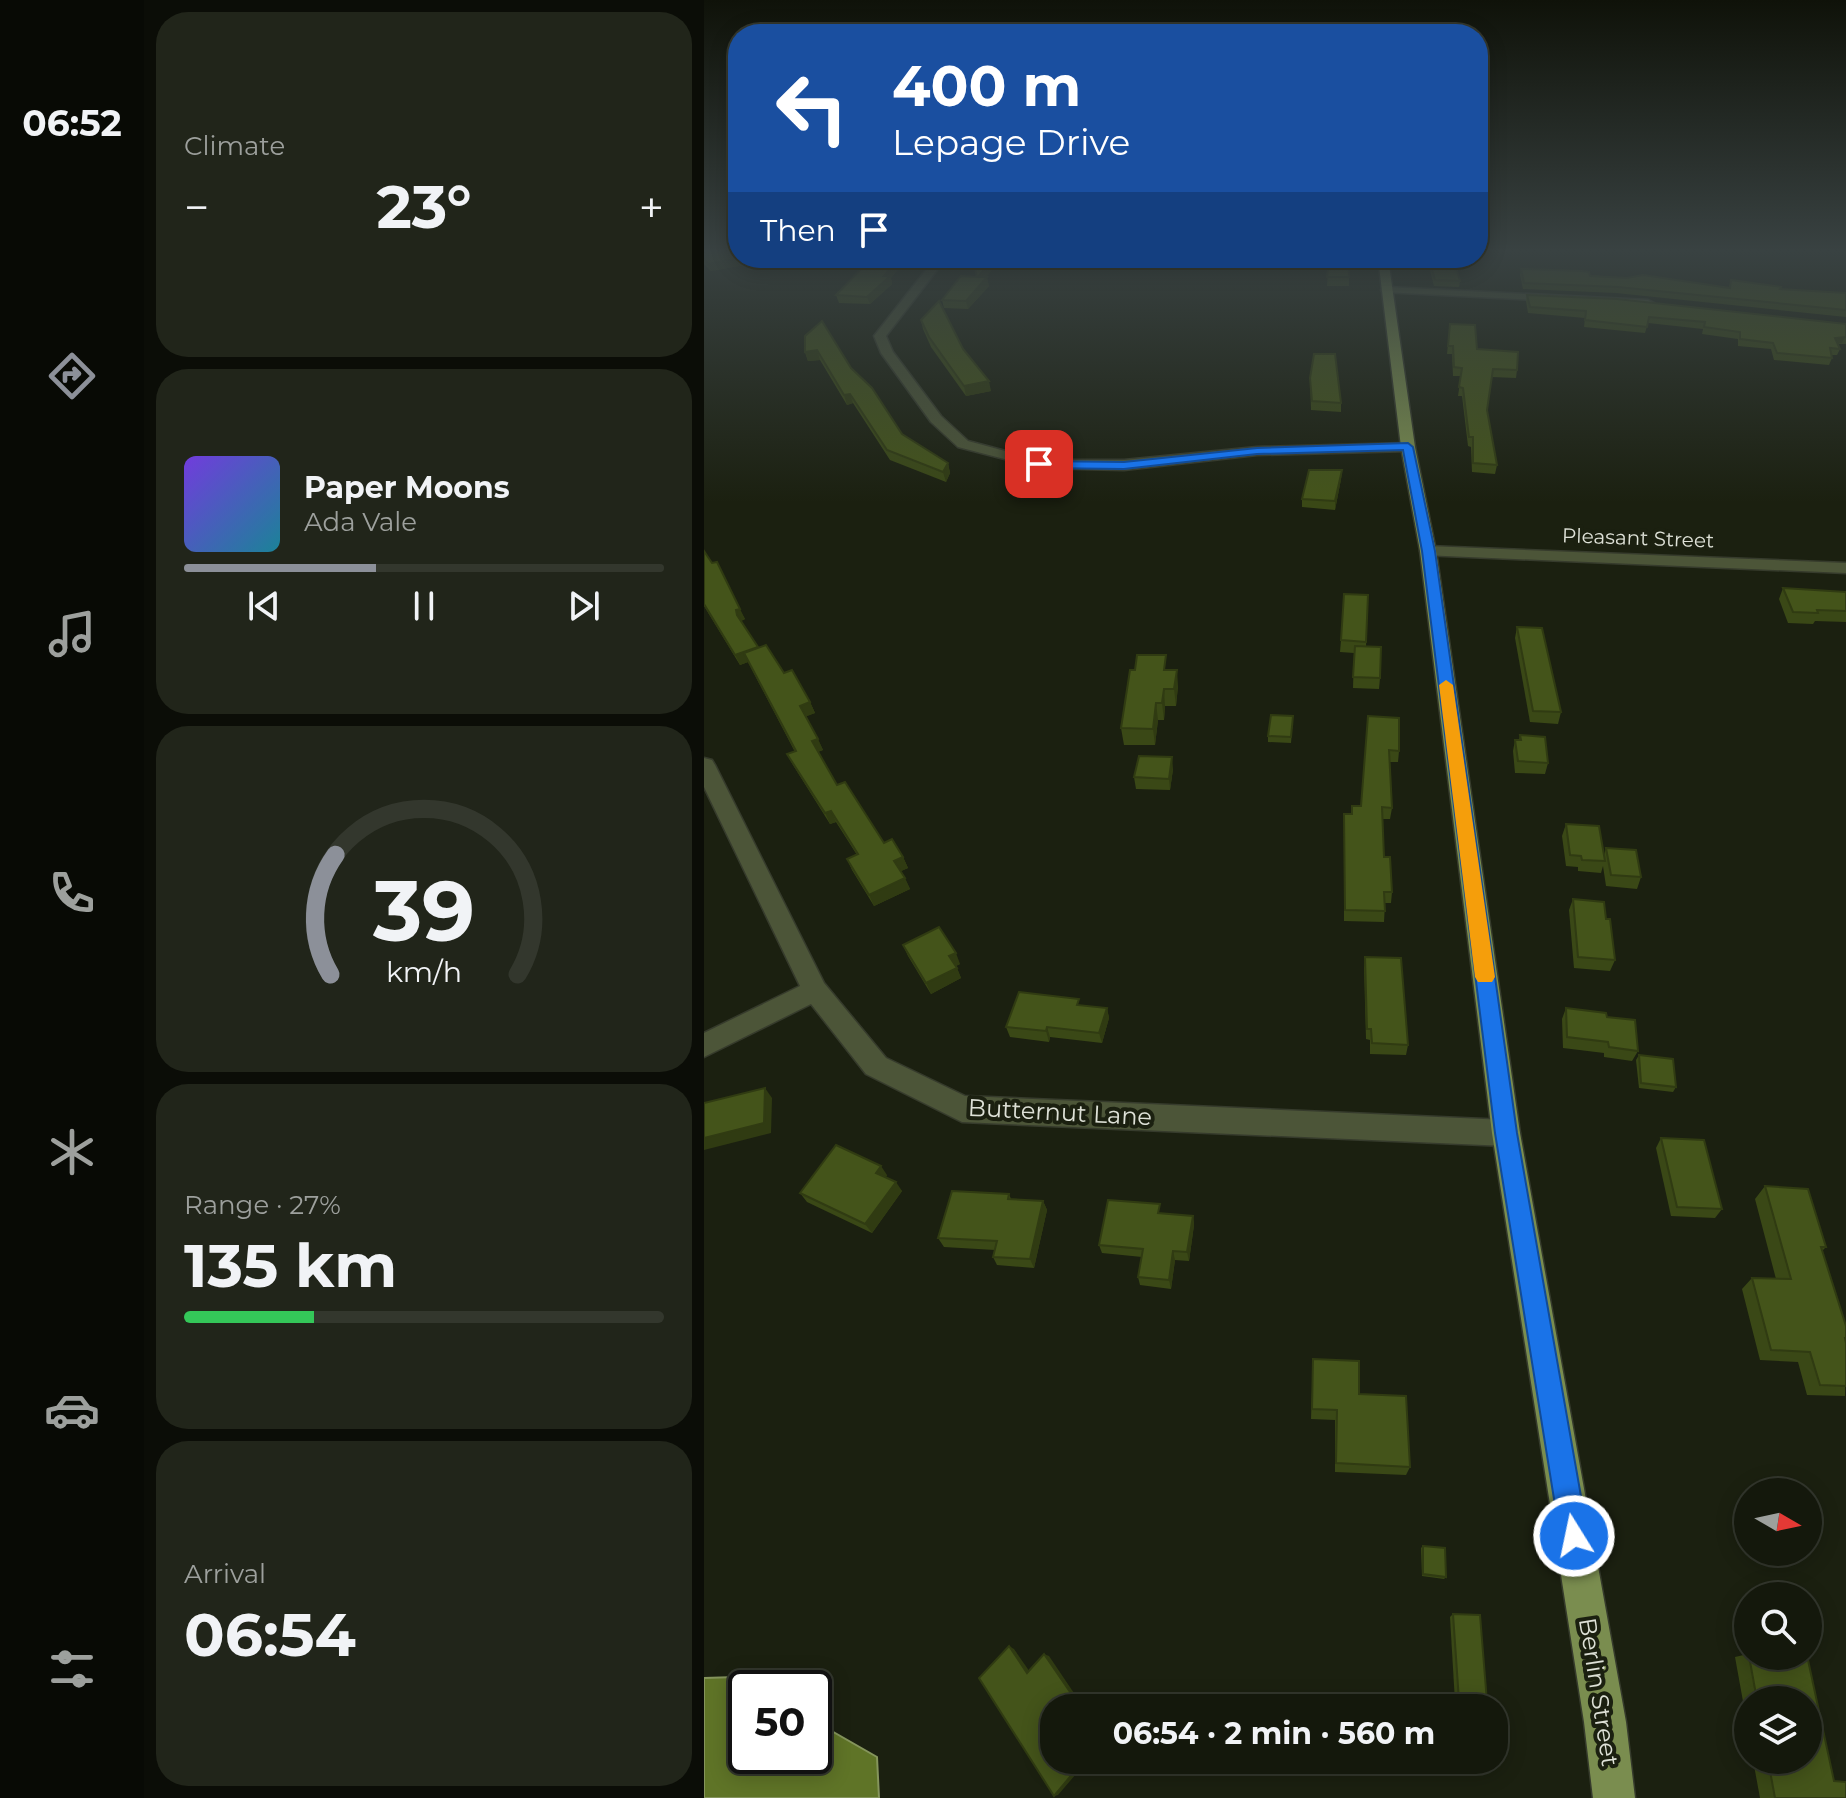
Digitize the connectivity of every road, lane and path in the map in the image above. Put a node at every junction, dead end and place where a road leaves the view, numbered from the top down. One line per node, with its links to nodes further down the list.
1 (882, 334): 3 (street)
2 (1393, 334): 3 (main road, Berlin Street)
3 (1408, 447): 4 (main road, Berlin Street)
4 (1428, 551): 5 (street, Pleasant Street); 9 (main road, Berlin Street)
5 (1846, 568)
6 (704, 765): 7 (street, Butternut Lane)
7 (815, 990): 8 (street); 9 (street, Butternut Lane)
8 (704, 1046)
9 (1506, 1133): 10 (main road, Berlin Street)
10 (1614, 1798)

